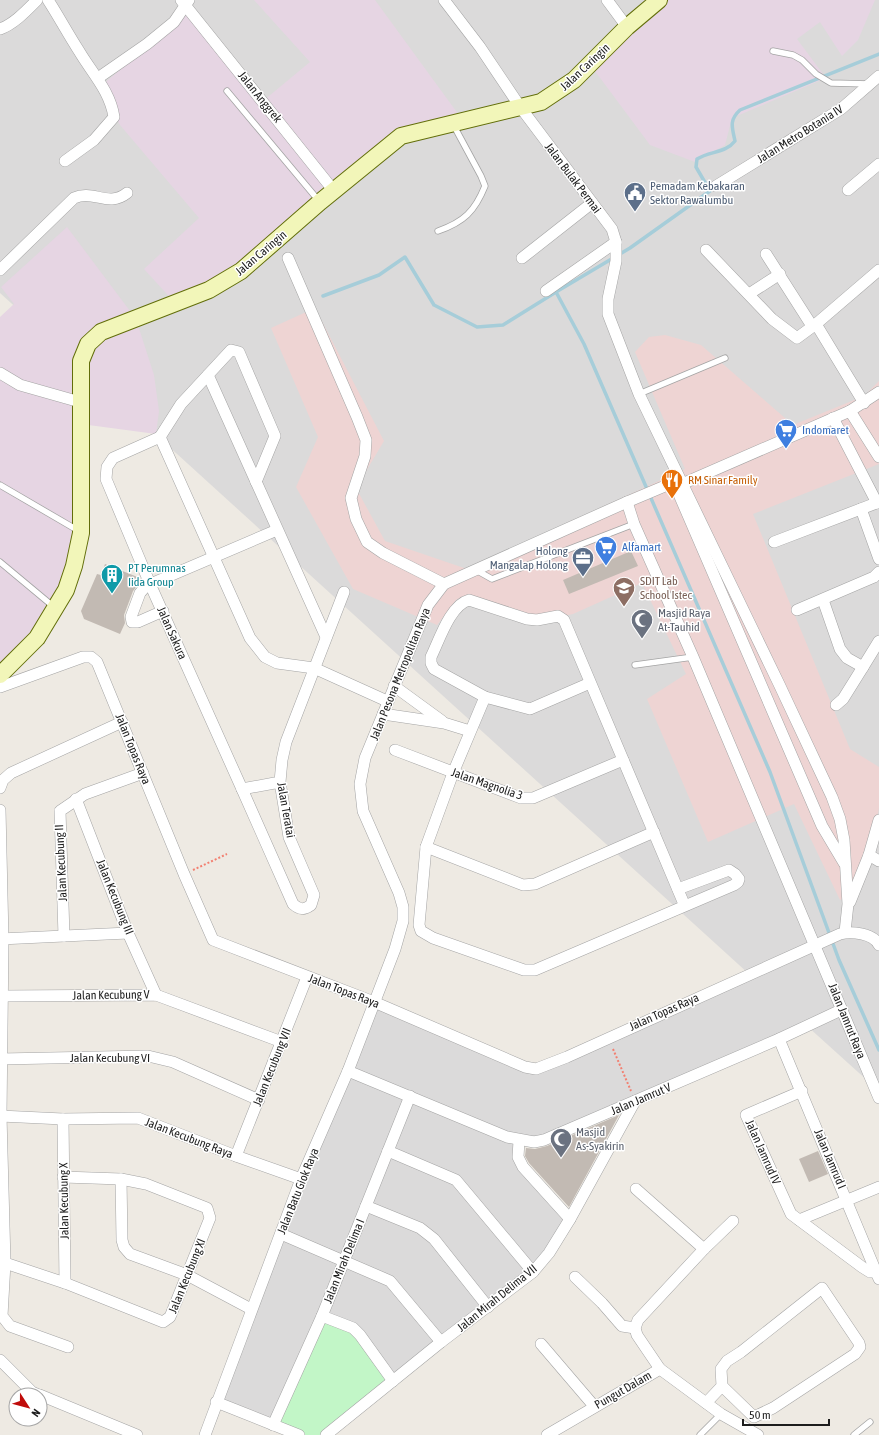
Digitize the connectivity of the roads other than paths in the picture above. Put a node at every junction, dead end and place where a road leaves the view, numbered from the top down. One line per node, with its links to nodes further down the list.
1 (37, 0): 8 (street)
2 (48, 0): 11 (street)
3 (444, 0): 14 (street, Jalan Bulak Permai)
4 (607, 0): 7 (street)
5 (659, 0): 7 (main road, Jalan Caringin)
6 (185, 2): 11 (street); 20 (street, Jalan Anggrek)
7 (627, 27): 14 (main road, Jalan Caringin)
8 (0, 29)
9 (773, 51): 12 (lane)
10 (879, 76): 12 (street, Jalan Metro Botania IV)
11 (98, 78): 16 (street)
12 (869, 84): 18 (street, Jalan Metro Botania IV)
13 (227, 91): 22 (lane)
14 (521, 108): 15 (main road, Jalan Caringin); 23 (street, Jalan Bulak Permai)
15 (453, 124): 20 (main road, Jalan Caringin); 24 (lane)
16 (66, 161)
17 (879, 164): 19 (street)
18 (716, 186)
19 (848, 190)
20 (334, 191): 22 (main road, Jalan Caringin)
21 (127, 193): 30 (street)
22 (320, 202): 41 (main road, Jalan Caringin)
23 (592, 203): 26 (street, Jalan Bulak Permai); 29 (street)
24 (438, 231)
25 (706, 250): 34 (street)
26 (616, 252): 33 (street); 40 (street)
27 (766, 254): 32 (street)
28 (288, 258): 63 (street)
29 (522, 258)
30 (0, 270)
31 (879, 270): 35 (street)
32 (780, 274): 34 (street); 35 (street)
33 (546, 291)
34 (749, 294): 35 (street)
35 (814, 325): 42 (street)
36 (725, 358): 40 (lane)
37 (0, 373): 41 (street)
38 (208, 375): 45 (street); 47 (street); 47 (street)
39 (879, 392): 42 (street, Jalan Pesona Metropolitan Raya)
40 (639, 394): 49 (street)
41 (80, 402): 55 (main road, Jalan Caringin)
42 (864, 403): 43 (street, Jalan Pesona Metropolitan Raya)
43 (850, 411): 44 (street, Jalan Pesona Metropolitan Raya); 46 (street)
44 (833, 418): 49 (street, Jalan Pesona Metropolitan Raya); 51 (street)
45 (160, 437): 57 (street); 62 (street, Jalan Sakura)
46 (879, 457)
47 (256, 482): 54 (street)
48 (0, 485): 55 (lane)
49 (674, 485): 50 (street, Jalan Pesona Metropolitan Raya); 100 (street); 100 (street)
50 (631, 500): 53 (street, Jalan Jamrut Raya); 60 (street, Jalan Pesona Metropolitan Raya)
51 (878, 502): 52 (street)
52 (861, 509): 56 (street); 58 (street)
53 (634, 524): 60 (lane); 71 (street, Jalan Jamrut Raya)
54 (277, 530): 57 (street); 69 (street)
55 (81, 533): 66 (main road, Jalan Caringin)
56 (774, 542)
57 (214, 556): 62 (street); 74 (street)
58 (879, 559)
59 (0, 562): 66 (lane)
60 (476, 570): 63 (street, Jalan Pesona Metropolitan Raya)
61 (879, 572): 65 (street)
62 (150, 584): 68 (street, Jalan Sakura); 68 (street)
63 (444, 584): 77 (street, Jalan Pesona Metropolitan Raya)
64 (344, 592): 69 (street, Jalan Teratai)
65 (823, 600): 67 (street); 73 (street)
66 (56, 608): 75 (main road, Jalan Caringin)
67 (796, 610)
68 (163, 611): 92 (street, Jalan Sakura)
69 (326, 637): 74 (street, Jalan Teratai)
70 (879, 642): 73 (street)
71 (693, 658): 72 (lane); 110 (street, Jalan Jamrut Raya)
72 (635, 665)
73 (863, 666): 81 (street)
74 (314, 668): 80 (street); 90 (street, Jalan Teratai)
75 (0, 675)
76 (590, 683): 79 (street); 79 (street); 87 (street)
77 (394, 686): 80 (street, Jalan Pesona Metropolitan Raya); 84 (street)
78 (0, 687): 83 (street, Jalan Topas Raya)
79 (484, 697): 85 (street)
80 (387, 701): 82 (street, Jalan Pesona Metropolitan Raya)
81 (836, 705)
82 (383, 714): 84 (street); 105 (street, Jalan Pesona Metropolitan Raya)
83 (122, 722): 88 (street, Jalan Topas Raya); 91 (street)
84 (444, 722): 85 (street)
85 (470, 731): 89 (street)
86 (395, 750): 89 (street, Jalan Magnolia 3)
87 (623, 760): 89 (street, Jalan Magnolia 3); 96 (street)
88 (143, 773): 93 (street); 112 (street, Jalan Topas Raya)
89 (453, 773): 97 (street)
90 (280, 782): 92 (street); 104 (street, Jalan Teratai)
91 (0, 788)
92 (242, 790): 104 (street, Jalan Sakura)
93 (76, 799): 106 (street, Jalan Kecubung III); 108 (street, Jalan Kecubung II)
94 (0, 810): 109 (street)
95 (879, 820): 98 (street)
96 (654, 832): 97 (street); 101 (street)
97 (426, 847): 102 (street)
98 (869, 855): 99 (street); 103 (street)
99 (879, 861)
100 (846, 865): 103 (street)
101 (678, 889): 102 (street); 102 (street)
102 (684, 904)
103 (848, 904): 107 (street)
104 (311, 905)
105 (403, 921): 115 (street, Jalan Batu Giok Raya)
106 (128, 932): 108 (street); 113 (street, Jalan Kecubung III)
107 (842, 933): 110 (street, Jalan Topas Raya); 111 (street)
108 (64, 936): 109 (street)
109 (2, 939): 114 (street)
110 (820, 942): 115 (street, Jalan Topas Raya); 116 (street, Jalan Jamrut Raya)
111 (879, 945)
112 (307, 977): 115 (street, Jalan Topas Raya); 118 (street, Jalan Kecubung VII)
113 (156, 995): 114 (street, Jalan Kecubung V); 118 (street, Jalan Kecubung V)
114 (3, 996): 119 (street)
115 (374, 1002): 120 (street, Jalan Batu Giok Raya)
116 (842, 1010): 117 (street, Jalan Jamrut V); 123 (street, Jalan Jamrut Raya)
117 (779, 1039): 121 (street, Jalan Jamrud I); 125 (street, Jalan Jamrut V)
118 (282, 1042): 124 (street, Jalan Kecubung VII)
119 (1, 1059): 124 (street, Jalan Kecubung VI); 126 (street)
120 (348, 1071): 122 (street, Jalan Jamrut V); 133 (street, Jalan Batu Giok Raya)
121 (802, 1091): 136 (street, Jalan Jamrud I); 139 (street, Jalan Jamrud IV)
122 (410, 1096): 128 (street, Jalan Jamrut V); 129 (street, Jalan Mirah Delima I)
123 (879, 1098)
124 (259, 1100): 130 (street, Jalan Kecubung VII)
125 (635, 1101): 128 (street, Jalan Jamrut V); 138 (street, Jalan Mirah Delima VII)
126 (0, 1116): 127 (street, Jalan Kecubung Raya); 144 (street)
127 (63, 1119): 130 (street, Jalan Kecubung Raya); 131 (street, Jalan Kecubung X)
128 (519, 1141): 138 (street)
129 (388, 1151): 137 (street, Jalan Mirah Delima I); 145 (street)
130 (236, 1156): 133 (street, Jalan Kecubung Raya)
131 (63, 1177): 132 (street, Jalan Kecubung XI); 149 (street, Jalan Kecubung X)
132 (121, 1179): 146 (street); 146 (street, Jalan Kecubung XI)
133 (301, 1179): 141 (street, Jalan Batu Giok Raya)
134 (879, 1187): 136 (street)
135 (636, 1189): 142 (street)
136 (847, 1200): 139 (street); 147 (street, Jalan Jamrud I)
137 (366, 1206): 143 (street, Jalan Mirah Delima I); 150 (street)
138 (570, 1219): 145 (street, Jalan Mirah Delima VII)
139 (799, 1220): 147 (street)
140 (733, 1221): 142 (street)
141 (281, 1234): 143 (street); 151 (street, Jalan Batu Giok Raya)
142 (704, 1249): 153 (street)
143 (344, 1260): 152 (street, Jalan Mirah Delima I); 154 (street)
144 (3, 1263): 149 (street, Jalan Kecubung XI); 156 (street)
145 (533, 1272): 150 (street, Jalan Mirah Delima VII)
146 (187, 1275): 149 (street, Jalan Kecubung XI); 151 (street)
147 (878, 1276)
148 (575, 1277): 153 (street)
149 (65, 1283)
150 (488, 1307): 154 (street, Jalan Mirah Delima VII)
151 (251, 1309): 163 (street, Jalan Batu Giok Raya)
152 (322, 1316): 159 (street); 168 (street, Jalan Mirah Delima I)
153 (635, 1328): 158 (street)
154 (441, 1342): 159 (street, Jalan Mirah Delima VII)
155 (541, 1344): 165 (street)
156 (68, 1347)
157 (0, 1360): 161 (street)
158 (660, 1369): 164 (street, Pungut Dalam); 165 (street, Pungut Dalam)
159 (393, 1380): 172 (street, Jalan Mirah Delima VII)
160 (722, 1386): 160 (street); 164 (street)
161 (27, 1387)
162 (48, 1398): 169 (street)
163 (216, 1402): 168 (street); 170 (street, Jalan Batu Giok Raya)
164 (706, 1403): 166 (street, Pungut Dalam)
165 (594, 1406): 173 (street, Pungut Dalam)
166 (721, 1414): 174 (lane); 175 (street, Pungut Dalam)
167 (870, 1422): 176 (lane)
168 (273, 1425): 171 (street)
169 (135, 1435)
170 (205, 1435)
171 (299, 1435)
172 (326, 1435)
173 (547, 1435)
174 (700, 1435)
175 (758, 1435)
176 (854, 1435)

